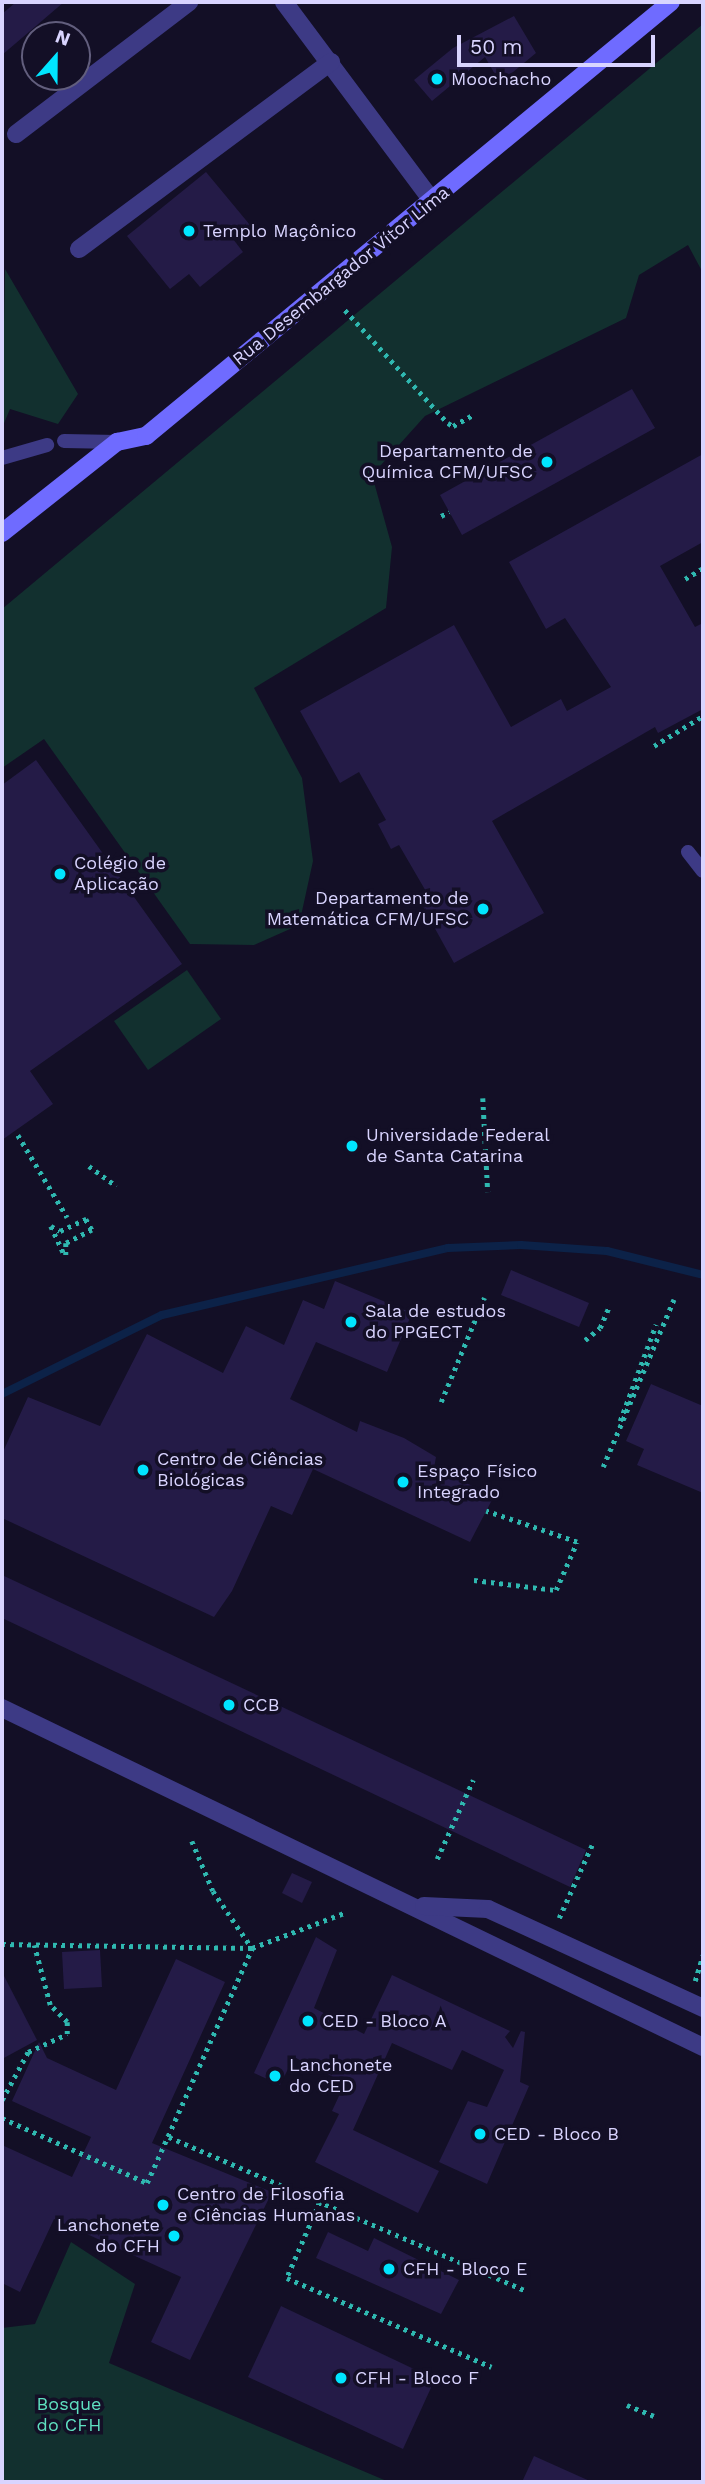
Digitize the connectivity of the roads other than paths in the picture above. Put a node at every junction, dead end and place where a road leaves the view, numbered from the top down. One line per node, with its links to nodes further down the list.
1 (189, 2): 5 (street)
2 (284, 2): 4 (street)
3 (671, 2): 6 (main road, Rua Desembargador Vítor Lima)
4 (331, 62): 6 (street); 7 (street)
5 (16, 134)
6 (433, 202): 9 (main road, Rua Desembargador Vítor Lima)
7 (79, 249)
8 (64, 440): 9 (lane)
9 (117, 443): 12 (main road, Rua Desembargador Vítor Lima)
10 (47, 445): 11 (lane)
11 (2, 458)
12 (2, 533)
13 (688, 852): 14 (lane)
14 (703, 871)
15 (2, 1708): 16 (street)
16 (415, 1905): 17 (street); 18 (street)
17 (703, 2008)
18 (703, 2047)

